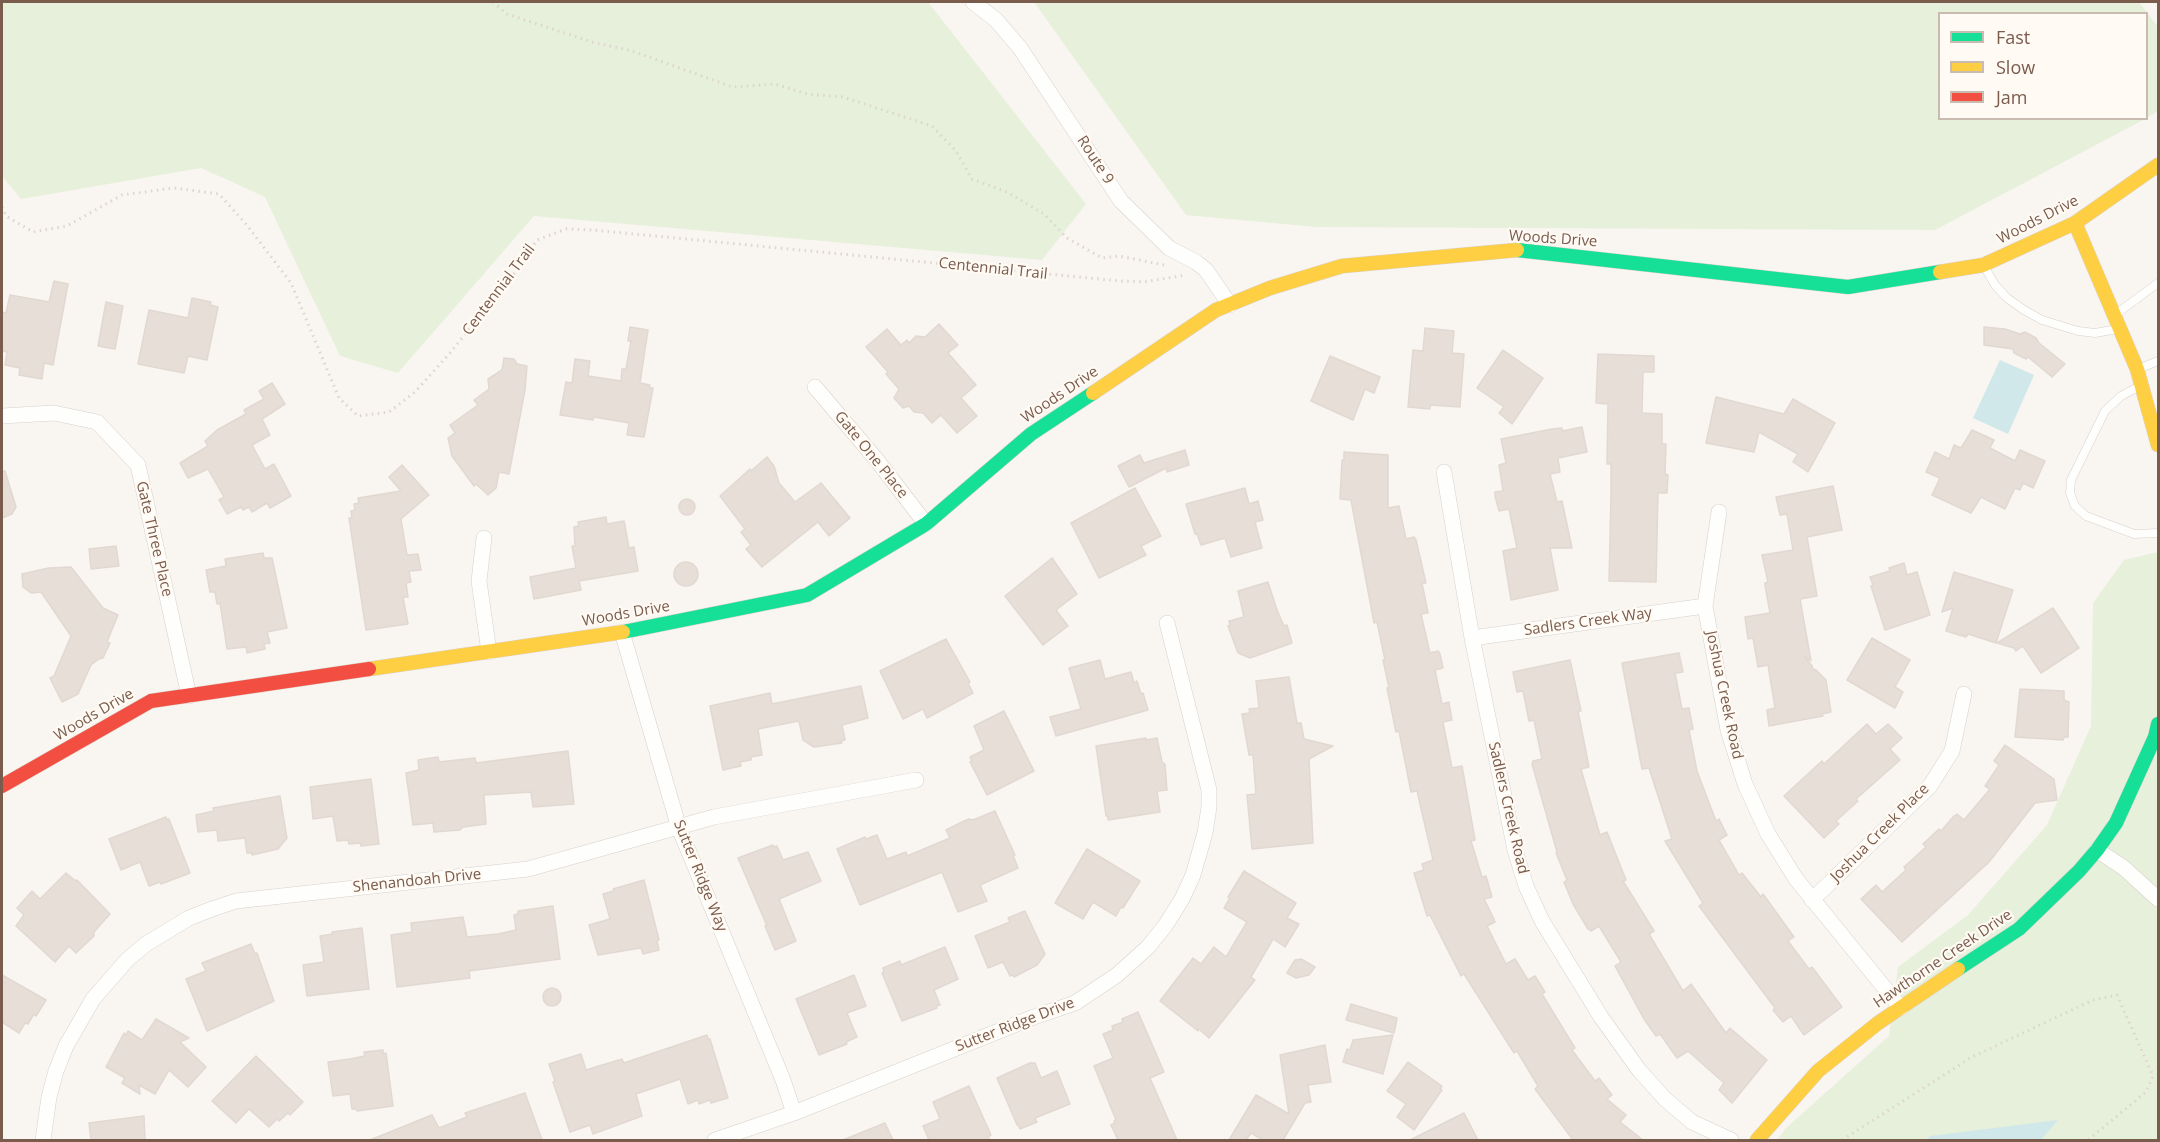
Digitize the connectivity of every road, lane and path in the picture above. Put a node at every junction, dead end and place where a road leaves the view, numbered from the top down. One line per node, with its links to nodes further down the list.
1 (494, 2): 7 (path)
2 (973, 2): 10 (street, Route 9)
3 (2158, 165): 5 (street, Woods Drive)
4 (2, 207): 8 (path, Centennial Trail)
5 (2075, 223): 6 (street, Woods Drive); 11 (street)
6 (1983, 265): 10 (street, Woods Drive); 12 (lane)
7 (1171, 266)
8 (1187, 274)
9 (2158, 283): 11 (lane)
10 (1230, 305): 21 (street, Woods Drive)
11 (2114, 315): 12 (street)
12 (2120, 329): 14 (street)
13 (2158, 361): 14 (lane)
14 (2137, 369): 15 (street)
15 (2142, 385): 18 (street); 22 (lane)
16 (815, 387): 21 (street, Gate One Place)
17 (2, 416): 30 (street, Gate Three Place)
18 (2158, 445)
19 (1444, 472): 27 (street, Sadlers Creek Road)
20 (1719, 513): 24 (street, Joshua Creek Road)
21 (926, 524): 26 (street, Woods Drive)
22 (2158, 532)
23 (484, 538): 28 (street)
24 (1705, 606): 27 (street, Sadlers Creek Way); 37 (street, Joshua Creek Road)
25 (1167, 623): 39 (street, Sutter Ridge Drive)
26 (622, 632): 28 (street, Woods Drive); 34 (street, Sutter Ridge Way)
27 (1472, 638): 42 (street, Sadlers Creek Road)
28 (489, 652): 30 (street, Woods Drive)
29 (1964, 694): 37 (street, Joshua Creek Place)
30 (189, 696): 33 (street, Woods Drive)
31 (2158, 724): 35 (street, Hawthorne Creek Drive)
32 (916, 780): 34 (street, Shenandoah Drive)
33 (2, 786)
34 (679, 828): 39 (street, Sutter Ridge Way); 40 (street, Shenandoah Drive)
35 (2097, 850): 36 (street); 38 (street, Hawthorne Creek Drive)
36 (2158, 899)
37 (1812, 900): 38 (street, Joshua Creek Road)
38 (1901, 1008): 43 (street, Hawthorne Creek Drive)
39 (794, 1113): 41 (street, Sutter Ridge Drive)
40 (44, 1140)
41 (715, 1140)
42 (1731, 1140)
43 (1757, 1140)
44 (1842, 1140): 45 (path)
45 (2088, 1140)

